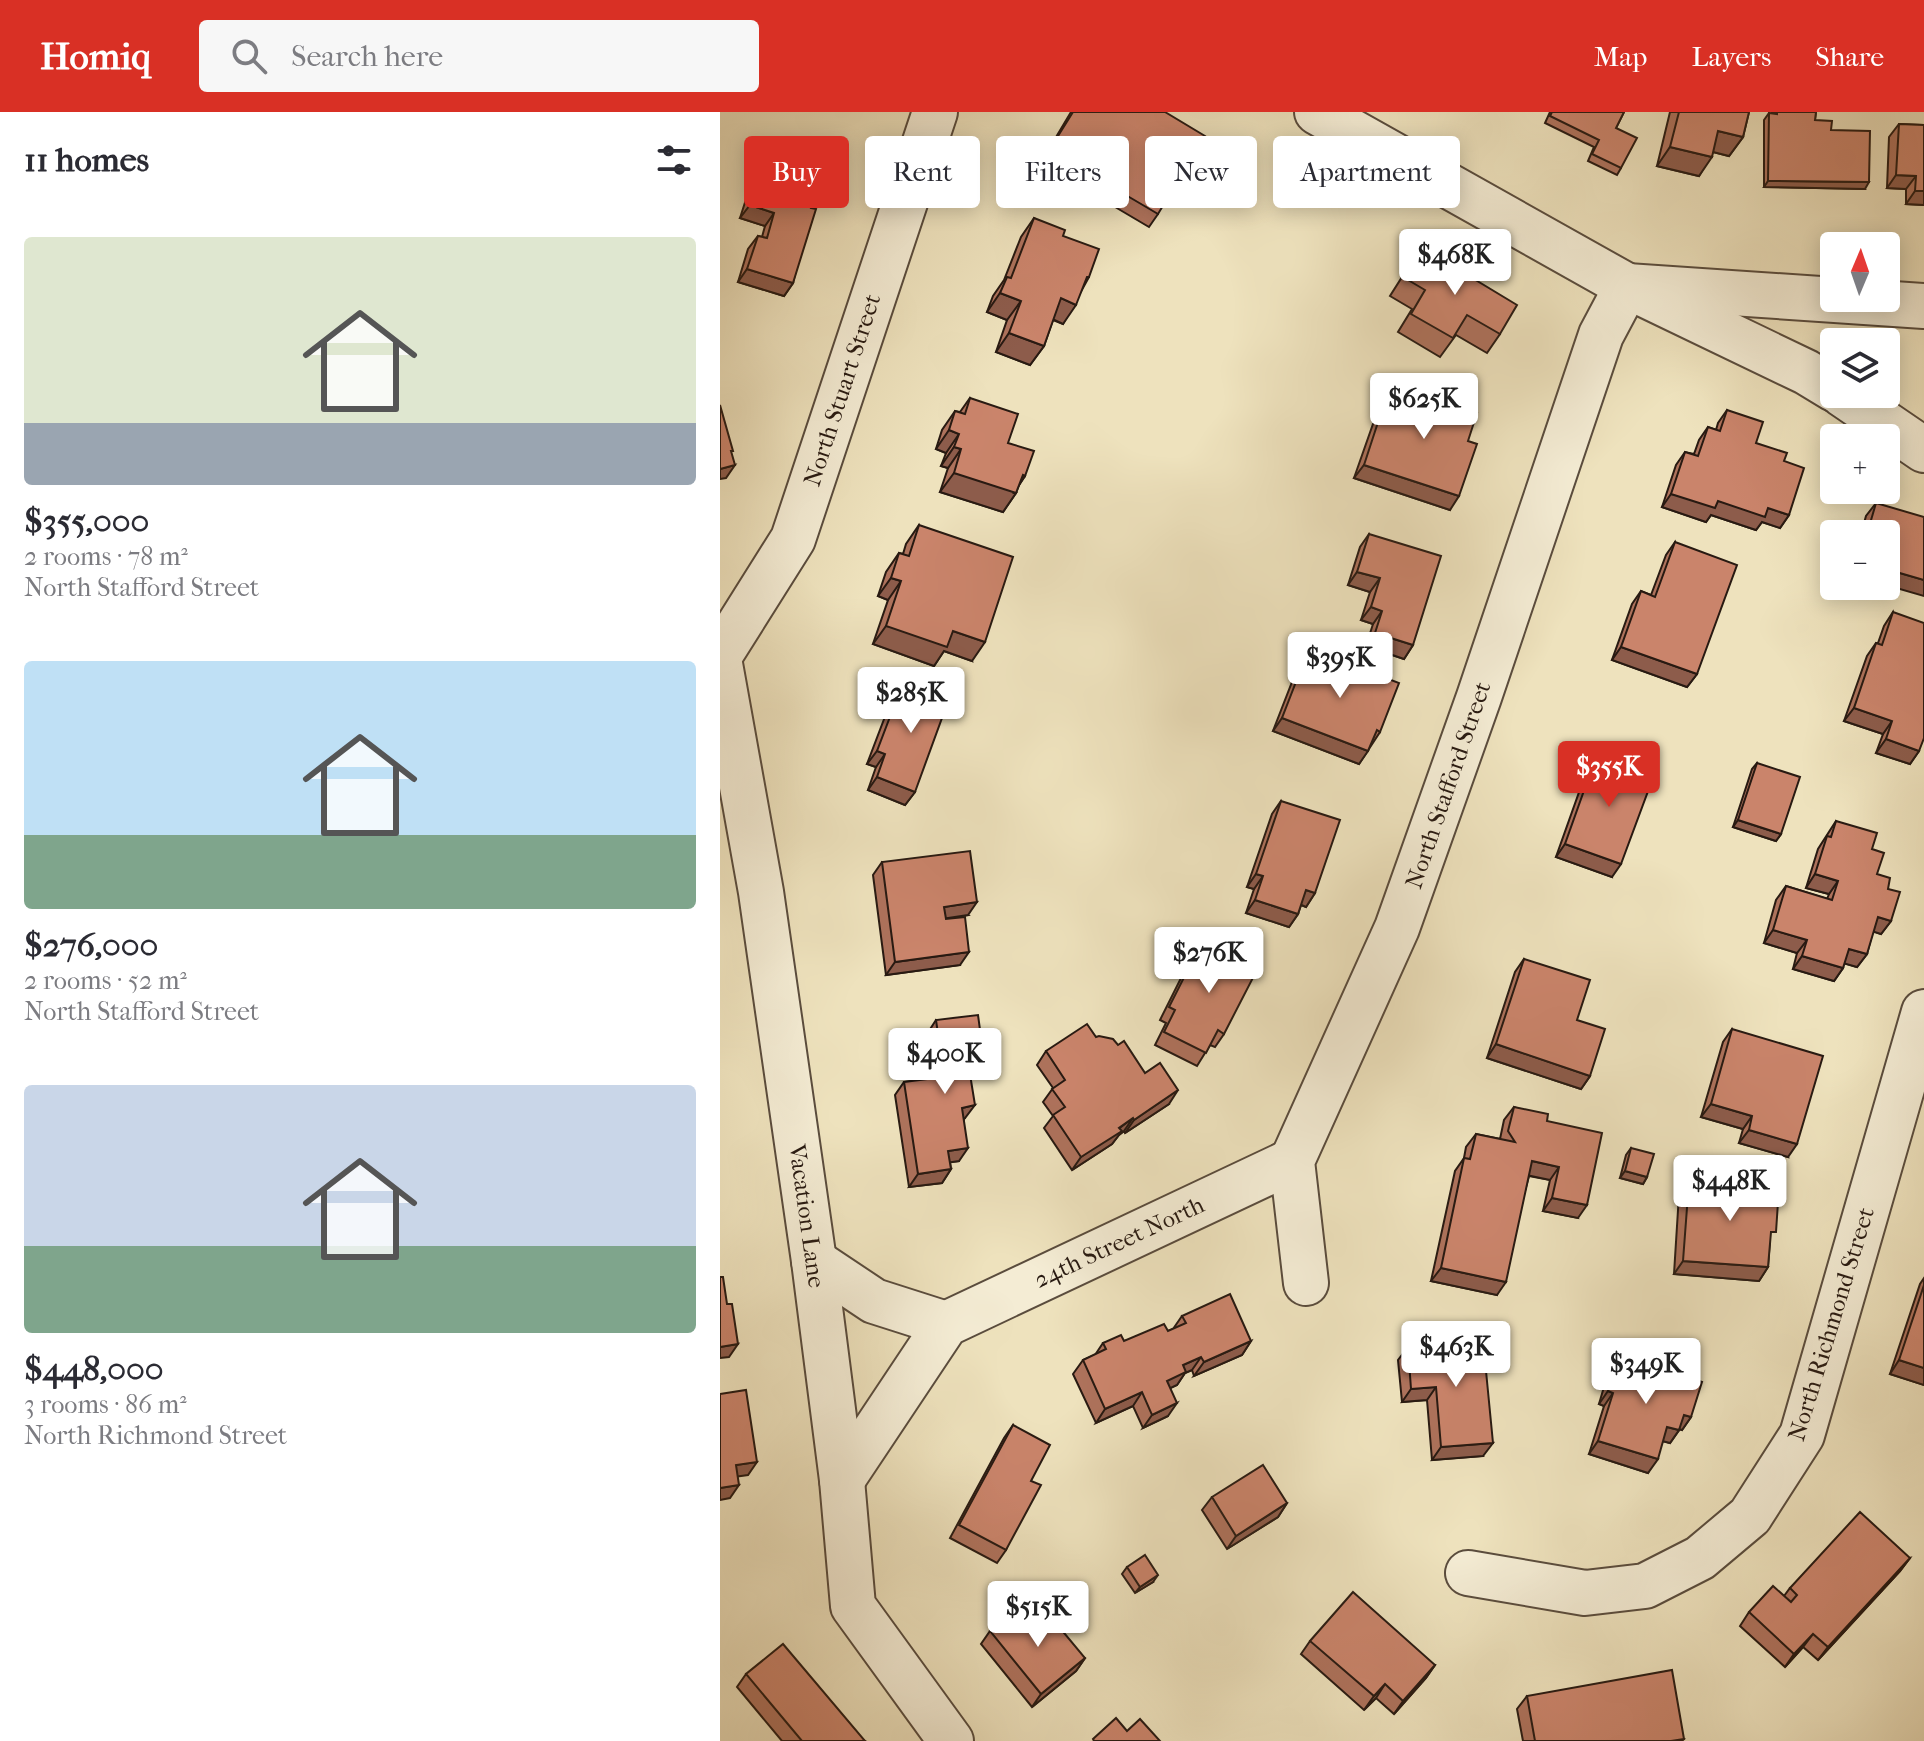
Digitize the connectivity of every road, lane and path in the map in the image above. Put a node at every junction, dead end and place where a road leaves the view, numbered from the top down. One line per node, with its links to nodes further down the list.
1 (935, 112): 8 (street, North Stuart Street)
2 (1317, 112): 3 (street)
3 (1627, 286): 4 (street); 5 (street); 11 (street, North Stafford Street)
4 (1924, 306)
5 (1820, 382)
6 (1861, 408): 7 (street)
7 (1924, 450)
8 (720, 655)
9 (720, 664): 12 (street, Vacation Lane)
10 (1924, 1012): 16 (street, North Richmond Street)
11 (1292, 1161): 13 (street); 14 (street, 24th Street North)
12 (814, 1261): 14 (street); 15 (street, Vacation Lane)
13 (1306, 1283)
14 (946, 1324): 15 (street)
15 (842, 1480): 17 (street, Vacation Lane)
16 (1468, 1573)
17 (951, 1741)

